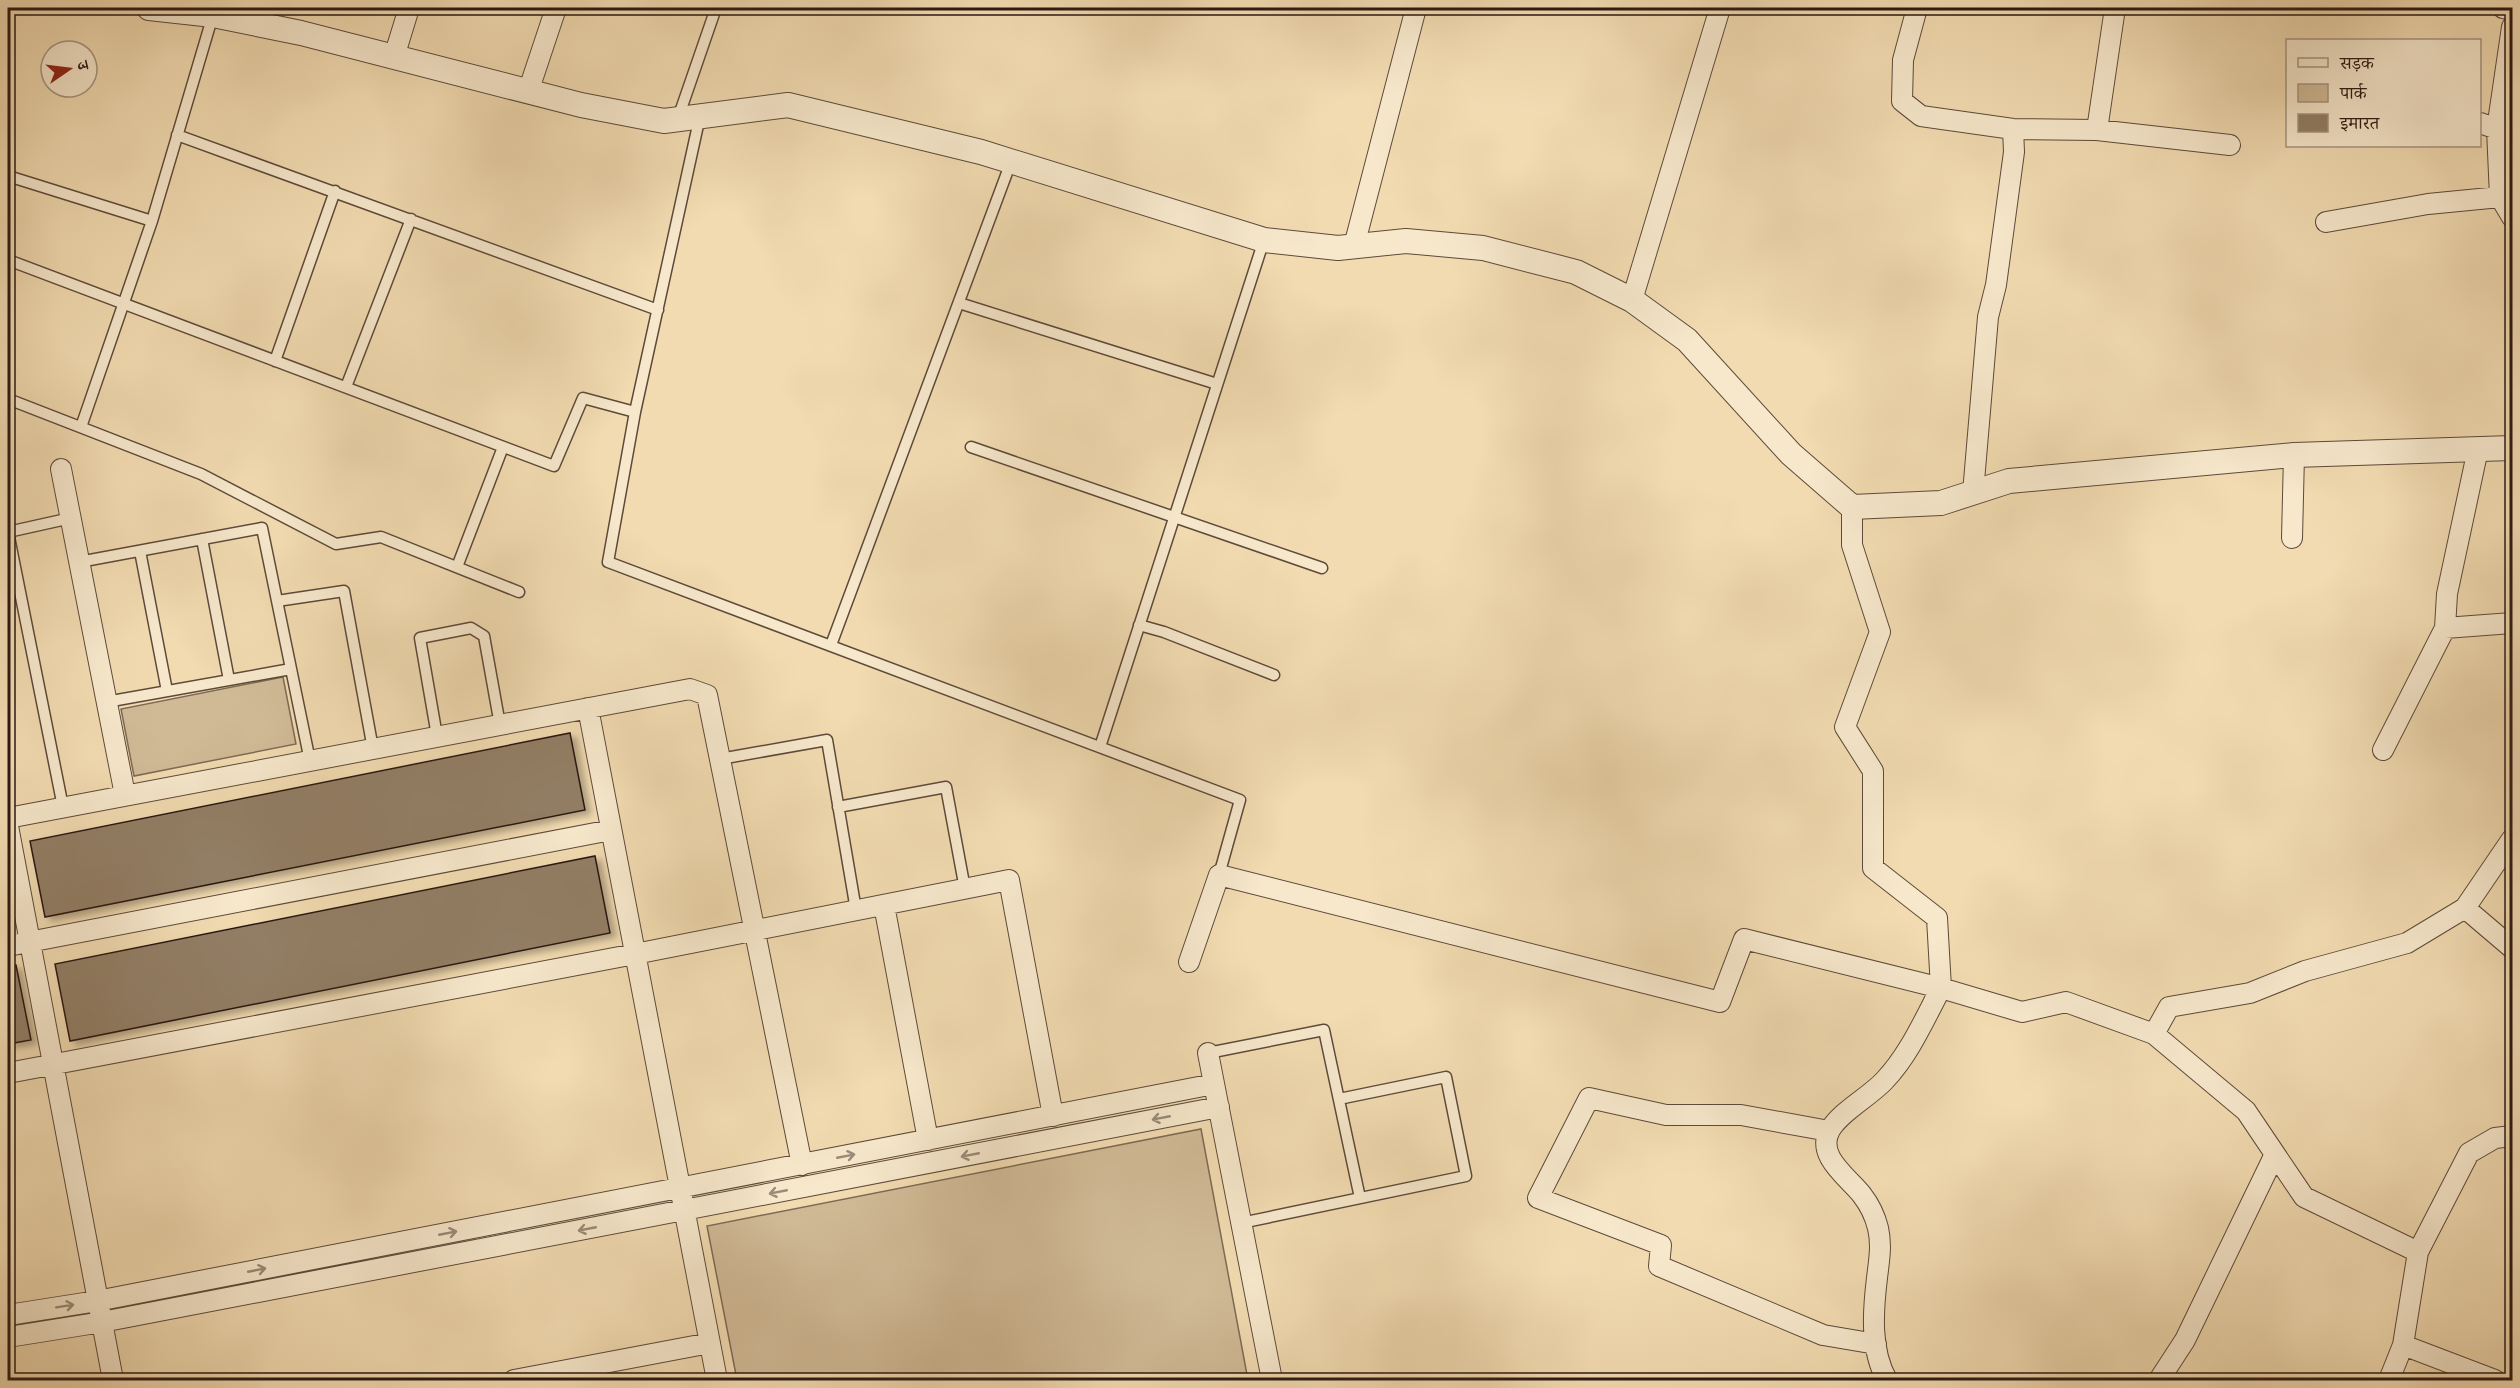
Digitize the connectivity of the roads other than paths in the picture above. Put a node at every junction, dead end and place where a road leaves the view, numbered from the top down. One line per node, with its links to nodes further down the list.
1 (149, 8): 11 (street)
2 (409, 8): 13 (street)
3 (556, 8): 14 (street)
4 (716, 8): 15 (lane)
5 (1416, 8): 30 (street)
6 (1720, 8): 32 (street)
7 (1917, 8): 16 (street)
8 (2115, 8): 18 (street)
9 (2503, 8): 10 (street)
10 (2512, 10)
11 (213, 15): 13 (street); 19 (lane)
12 (2512, 27): 17 (street)
13 (394, 57): 14 (street)
14 (528, 92): 15 (street)
15 (689, 118): 21 (street); 35 (lane)
16 (2013, 129): 18 (street); 48 (street)
17 (2496, 129): 24 (street)
18 (2097, 130): 20 (street)
19 (177, 135): 23 (lane); 27 (lane)
20 (2230, 145)
21 (1011, 162): 29 (street); 33 (lane)
22 (8, 176): 27 (lane)
23 (335, 191): 26 (lane); 36 (lane)
24 (2500, 197): 25 (street); 28 (street)
25 (2512, 217)
26 (411, 219): 35 (lane); 38 (lane)
27 (152, 221): 34 (lane)
28 (2326, 222)
29 (1264, 240): 30 (street); 37 (lane)
30 (1354, 246): 32 (street)
31 (8, 260): 34 (lane)
32 (1632, 300): 49 (street)
33 (959, 303): 37 (lane); 64 (lane)
34 (125, 304): 36 (lane); 41 (lane)
35 (658, 309): 40 (lane)
36 (275, 361): 38 (lane)
37 (1217, 384): 50 (lane)
38 (346, 387): 42 (lane)
39 (8, 399): 41 (lane)
40 (635, 412): 42 (lane); 64 (lane)
41 (81, 428): 57 (lane)
42 (504, 447): 57 (lane)
43 (971, 447): 50 (lane)
44 (2512, 448): 45 (street)
45 (2478, 449): 46 (street); 63 (street)
46 (2294, 455): 48 (street); 53 (street)
47 (61, 469): 51 (street)
48 (1973, 493): 49 (street)
49 (1852, 507): 96 (street)
50 (1174, 517): 58 (lane); 62 (lane)
51 (71, 518): 52 (lane); 56 (street)
52 (8, 532): 79 (lane)
53 (2292, 538)
54 (202, 539): 55 (lane); 60 (lane); 67 (lane)
55 (140, 550): 56 (lane); 68 (lane)
56 (79, 562): 69 (street)
57 (457, 567): 59 (lane)
58 (1322, 568)
59 (519, 592)
60 (277, 601): 65 (lane); 74 (lane)
61 (2512, 623): 63 (street)
62 (1139, 625): 66 (lane); 73 (lane)
63 (2445, 628): 75 (street)
64 (831, 645): 73 (lane)
65 (291, 669): 67 (lane); 77 (lane)
66 (1274, 675)
67 (229, 680): 68 (lane)
68 (167, 691): 69 (lane)
69 (106, 702): 78 (street)
70 (588, 708): 71 (street); 76 (street); 83 (street)
71 (500, 725): 72 (street); 72 (lane)
72 (437, 736): 74 (street)
73 (1100, 747): 85 (lane)
74 (373, 749): 77 (street)
75 (2383, 750)
76 (720, 759): 80 (lane); 90 (street)
77 (310, 761): 78 (street)
78 (125, 795): 79 (street)
79 (63, 807): 81 (street)
80 (838, 807): 86 (lane); 89 (lane)
81 (8, 818)
82 (8, 826): 91 (street)
83 (611, 830): 91 (street); 94 (street)
84 (2512, 839): 88 (street)
85 (1219, 875): 95 (street); 96 (street)
86 (965, 889): 87 (street); 104 (street)
87 (884, 905): 89 (street); 107 (street)
88 (2465, 908): 93 (street); 97 (street)
89 (856, 910): 90 (street)
90 (754, 931): 94 (street); 109 (street)
91 (29, 942): 92 (street); 99 (street)
92 (8, 946)
93 (2512, 948)
94 (635, 954): 99 (street); 110 (street)
95 (1189, 962)
96 (1941, 988): 97 (street); 105 (street)
97 (2154, 1034): 108 (street)
98 (1208, 1053): 101 (street); 102 (lane)
99 (53, 1064): 100 (street); 115 (street)
100 (8, 1073)
101 (1214, 1084): 103 (street); 104 (street)
102 (1339, 1099): 111 (lane); 111 (lane)
103 (1219, 1107): 112 (street, one-way to 112); 113 (street)
104 (1053, 1116): 107 (street)
105 (1829, 1131): 120 (street); 120 (street)
106 (2512, 1136): 114 (street)
107 (928, 1140): 109 (street, one-way to 107)
108 (2275, 1154): 114 (street); 127 (street)
109 (801, 1165): 110 (street)
110 (680, 1188): 112 (street); 115 (street, one-way to 110)
111 (1359, 1198): 113 (lane)
112 (685, 1210): 117 (street, one-way to 117); 119 (street)
113 (1241, 1223): 125 (street)
114 (2418, 1252): 121 (street)
115 (97, 1301): 116 (street, one-way to 115); 117 (street)
116 (8, 1315)
117 (102, 1323): 118 (street); 122 (street)
118 (8, 1337)
119 (710, 1343): 123 (street); 124 (street)
120 (1876, 1344): 126 (street)
121 (2403, 1345): 128 (street); 129 (street)
122 (113, 1380)
123 (514, 1380)
124 (717, 1380)
125 (1272, 1380)
126 (1887, 1380)
127 (2159, 1380)
128 (2390, 1380)
129 (2495, 1380)

